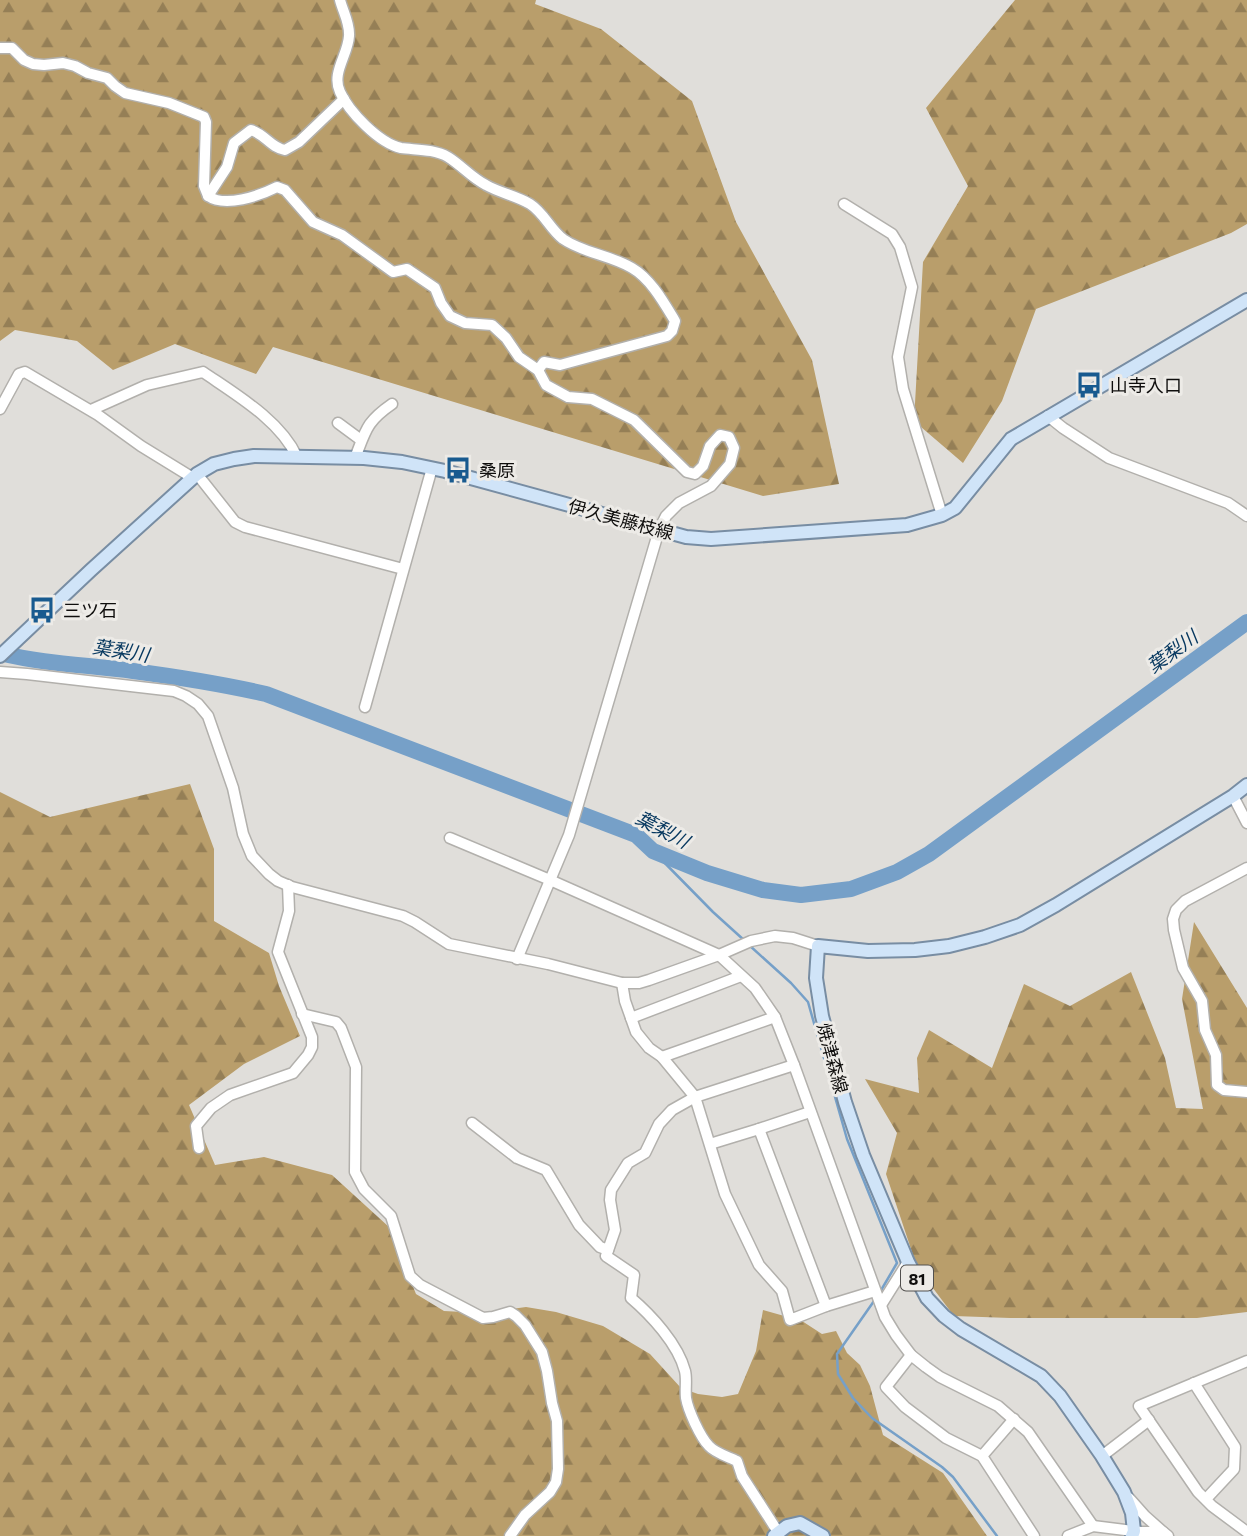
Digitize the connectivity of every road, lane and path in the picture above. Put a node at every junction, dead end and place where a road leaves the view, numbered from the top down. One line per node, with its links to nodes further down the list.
1 (340, 0): 3 (street)
2 (0, 48): 4 (street)
3 (344, 99): 4 (street); 7 (street)
4 (208, 196): 7 (street)
5 (844, 204): 18 (street)
6 (1247, 300): 11 (main road, 伊久美藤枝線)
7 (538, 370): 20 (street)
8 (392, 404): 13 (street)
9 (0, 409): 10 (street)
10 (90, 410): 14 (street); 17 (street)
11 (1048, 416): 18 (main road, 伊久美藤枝線); 19 (street)
12 (338, 423): 13 (street)
13 (361, 440): 15 (street)
14 (298, 457): 15 (main road, 伊久美藤枝線); 17 (main road, 伊久美藤枝線)
15 (355, 458): 16 (main road, 伊久美藤枝線)
16 (432, 468): 20 (main road, 伊久美藤枝線); 21 (street)
17 (195, 476): 21 (street); 22 (main road, 伊久美藤枝線)
18 (942, 515): 20 (main road, 伊久美藤枝線)
19 (1247, 516)
20 (659, 530): 30 (street)
21 (403, 569): 24 (street)
22 (0, 656)
23 (0, 673): 31 (street)
24 (365, 707)
25 (1247, 785): 26 (main road)
26 (1233, 796): 27 (street); 32 (main road)
27 (1247, 822)
28 (450, 838): 30 (street)
29 (1247, 868): 42 (street)
30 (550, 880): 33 (street); 34 (street)
31 (288, 885): 34 (street); 37 (street)
32 (818, 946): 33 (street); 50 (main road, 焼津森線 / 81)
33 (719, 956): 35 (street); 36 (street)
34 (517, 959): 36 (street)
35 (741, 976): 38 (street); 39 (street)
36 (622, 984): 39 (street)
37 (302, 1014): 48 (street); 68 (street)
38 (775, 1017): 40 (street); 41 (street)
39 (631, 1018): 40 (street)
40 (662, 1057): 43 (street)
41 (794, 1065): 43 (street); 44 (street)
42 (1247, 1092)
43 (695, 1097): 47 (street); 49 (street)
44 (810, 1112): 46 (street); 51 (street)
45 (472, 1124): 49 (street)
46 (760, 1129): 47 (street); 52 (street)
47 (710, 1143): 52 (street)
48 (199, 1148)
49 (608, 1250): 65 (street)
50 (908, 1262): 53 (street); 60 (main road, 焼津森線 / 81)
51 (875, 1291): 52 (street); 53 (street)
52 (826, 1306)
53 (881, 1306): 54 (street)
54 (911, 1355): 57 (street); 59 (street)
55 (1247, 1361): 56 (street)
56 (1194, 1383): 58 (street); 62 (street)
57 (1014, 1419): 59 (street); 63 (street)
58 (1149, 1420): 60 (street); 62 (street)
59 (982, 1456): 70 (street)
60 (1101, 1456): 61 (main road, 焼津森線 / 81)
61 (1124, 1492): 66 (main road, 焼津森線 / 81); 67 (street)
62 (1206, 1499): 64 (street)
63 (1093, 1526): 66 (street); 71 (street)
64 (1247, 1532)
65 (776, 1534): 69 (main road)
66 (1133, 1534): 67 (street)
67 (1166, 1534)
68 (510, 1536)
69 (823, 1536)
70 (1034, 1536)
71 (1068, 1536)

